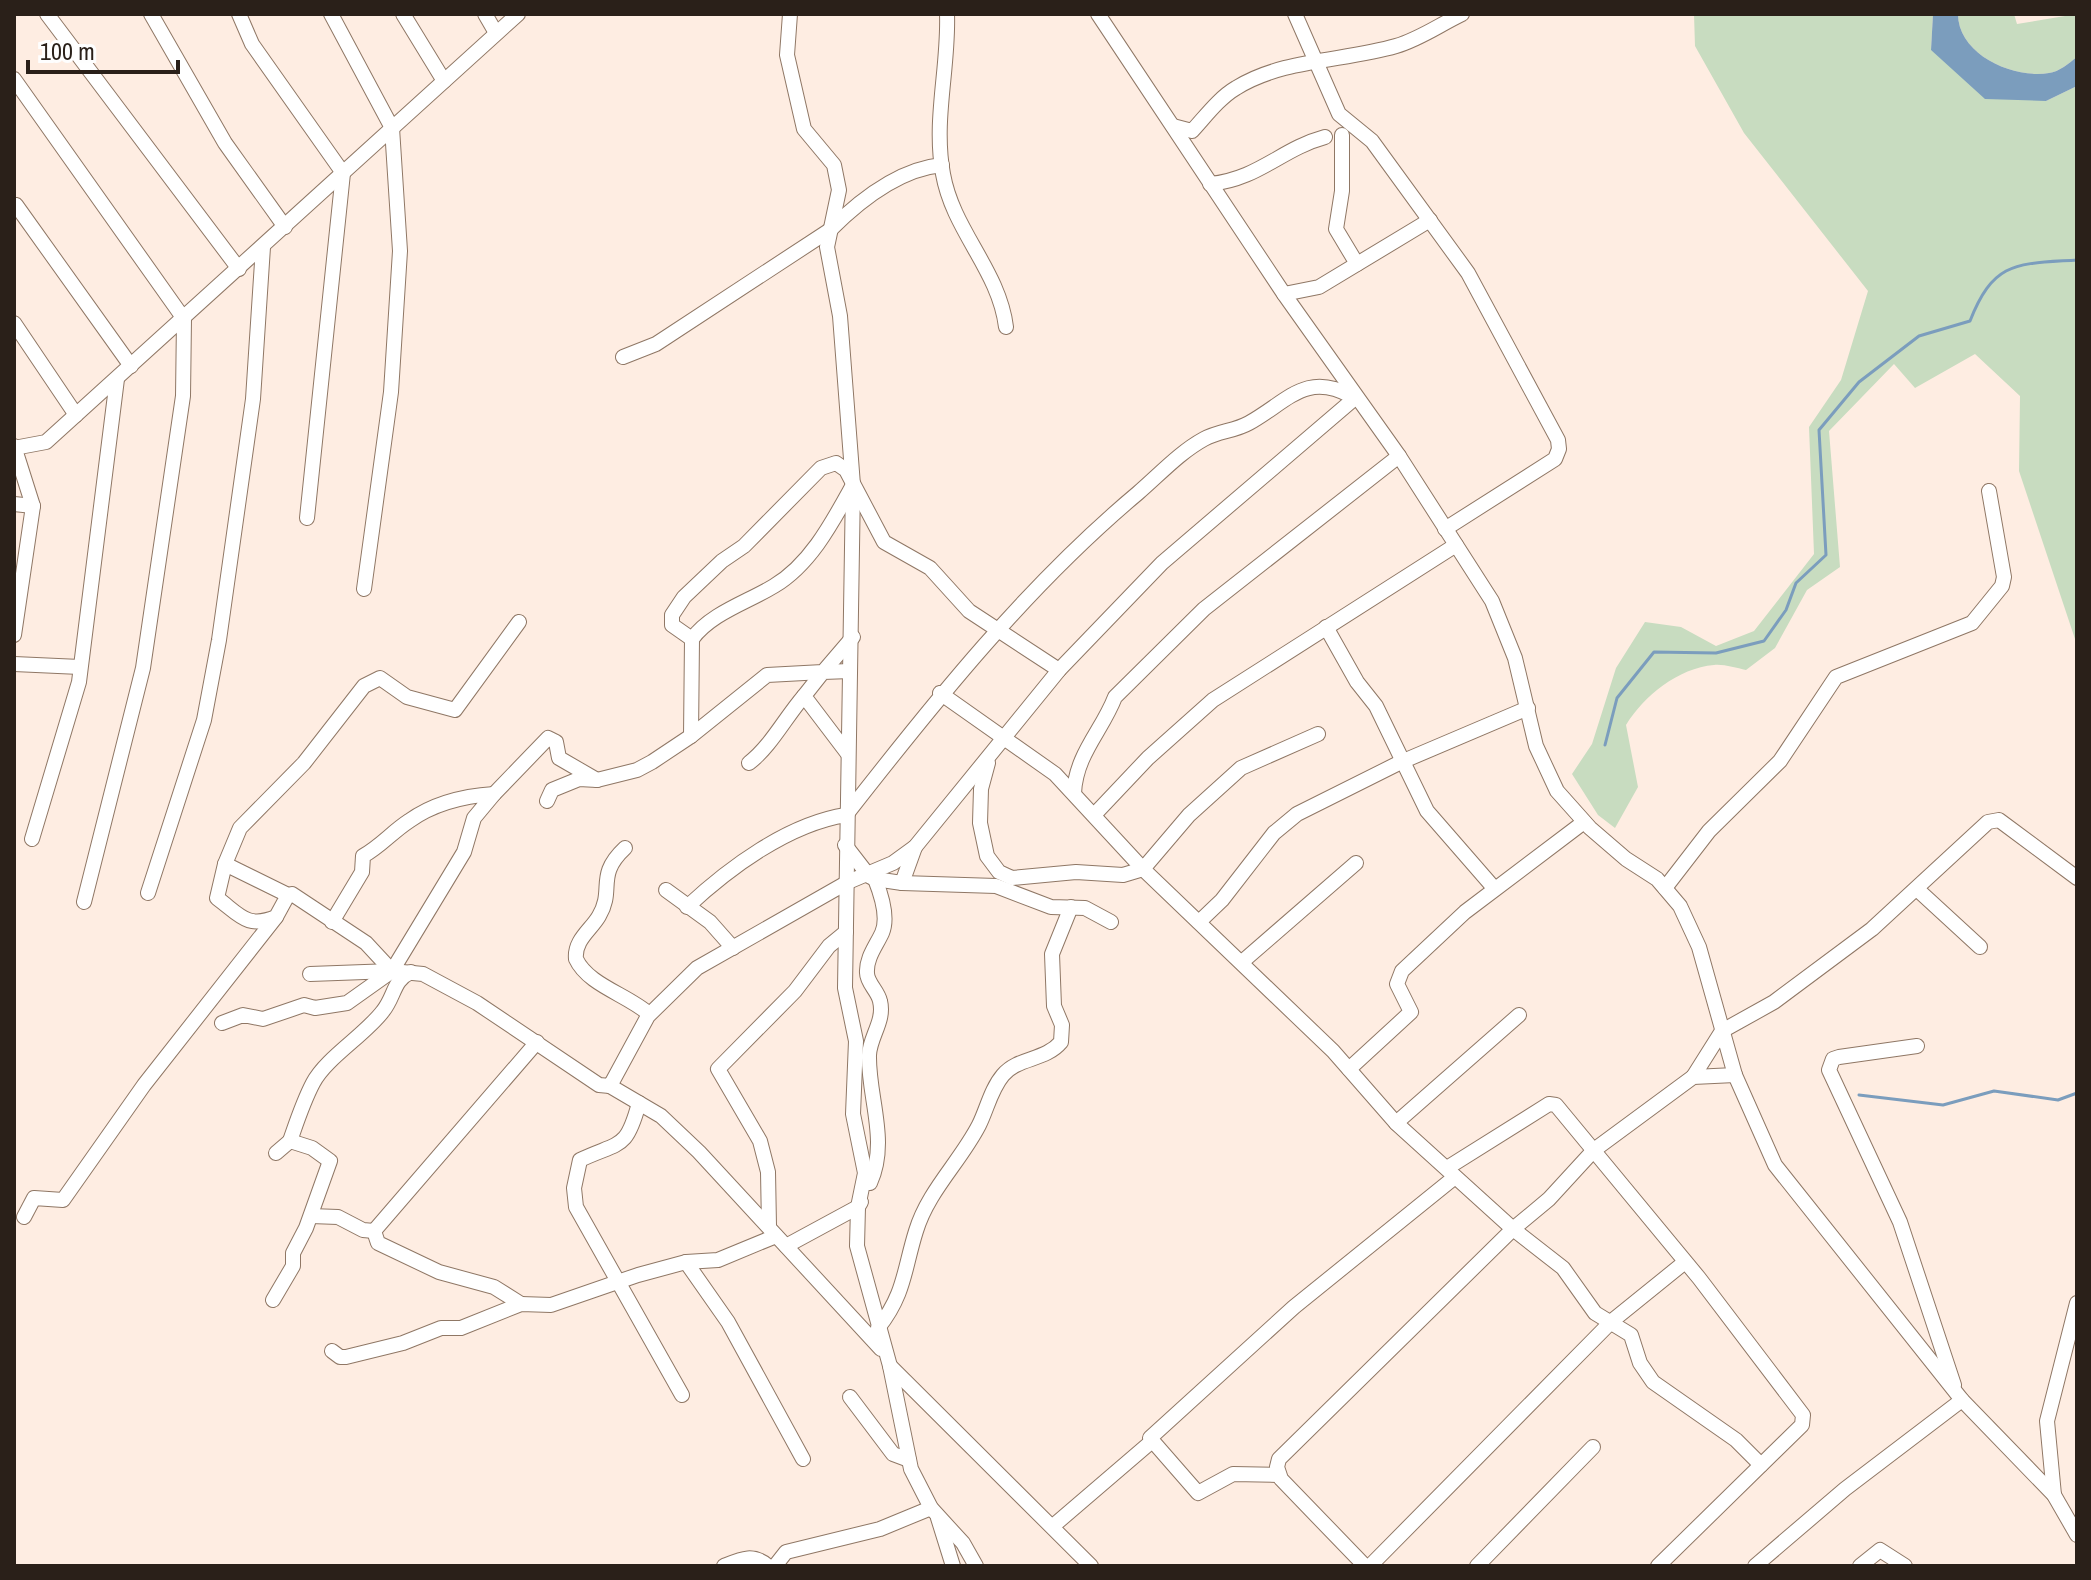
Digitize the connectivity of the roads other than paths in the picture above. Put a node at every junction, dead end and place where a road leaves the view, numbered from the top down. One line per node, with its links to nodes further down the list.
1 (47, 14): 30 (street)
2 (151, 14): 26 (street)
3 (239, 14): 22 (street)
4 (331, 14): 18 (street)
5 (403, 14): 16 (street)
6 (485, 14): 13 (street)
7 (518, 14): 13 (street)
8 (790, 14): 27 (street)
9 (947, 14): 21 (street)
10 (1098, 14): 17 (street)
11 (1295, 14): 14 (street)
12 (1462, 14): 14 (street)
13 (496, 33): 16 (street)
14 (1318, 62): 17 (street); 25 (street)
15 (14, 79): 32 (street)
16 (444, 81): 18 (street)
17 (1173, 126): 23 (street)
18 (392, 128): 22 (street); 49 (street)
19 (1342, 135): 29 (street)
20 (1325, 137): 23 (street)
21 (942, 165): 27 (street); 34 (street)
22 (343, 173): 26 (street); 46 (street)
23 (1210, 184): 31 (street)
24 (16, 205): 36 (street)
25 (1430, 220): 29 (street); 47 (street)
26 (285, 227): 28 (street)
27 (830, 230): 35 (street); 42 (street)
28 (263, 247): 30 (street); 93 (street)
29 (1357, 264): 31 (street)
30 (239, 269): 32 (street)
31 (1284, 294): 38 (street)
32 (184, 319): 36 (street); 95 (street)
33 (14, 323): 39 (street)
34 (1006, 327)
35 (623, 357)
36 (131, 366): 37 (street)
37 (117, 379): 39 (street); 57 (street)
38 (1355, 398): 41 (street); 52 (street); 58 (street)
39 (76, 415): 40 (street)
40 (15, 447): 45 (street)
41 (1399, 456): 47 (street); 72 (street)
42 (853, 485): 52 (street); 54 (street); 55 (street); 55 (street)
43 (1989, 491): 90 (street)
44 (14, 504): 45 (street)
45 (33, 506): 53 (street)
46 (307, 518)
47 (1445, 529): 48 (street)
48 (1456, 545): 51 (street); 63 (street)
49 (364, 589)
50 (519, 622): 83 (street)
51 (1326, 627): 69 (street); 75 (street)
52 (1001, 628): 58 (street); 61 (street)
53 (14, 635)
54 (853, 637): 59 (street); 60 (street)
55 (692, 639): 65 (street)
56 (14, 664): 57 (street)
57 (80, 667): 78 (street)
58 (1059, 670): 66 (street)
59 (850, 671): 60 (street); 68 (street)
60 (823, 672): 62 (street); 65 (street)
61 (940, 693): 66 (street); 76 (street)
62 (804, 696): 68 (street); 70 (street)
63 (1528, 708): 69 (street); 77 (street)
64 (1318, 734): 84 (street)
65 (691, 736): 71 (street)
66 (1005, 738): 67 (street); 72 (street)
67 (991, 753): 80 (street); 84 (street)
68 (848, 754): 76 (street)
69 (1401, 762): 89 (street); 101 (street)
70 (749, 763)
71 (597, 780): 73 (street); 74 (street)
72 (1074, 793): 75 (street)
73 (494, 794): 99 (street); 106 (street)
74 (547, 801)
75 (1095, 814): 84 (street)
76 (846, 815): 79 (street); 96 (street)
77 (1584, 822): 89 (street); 90 (street)
78 (32, 839)
79 (845, 845): 85 (street); 87 (street)
80 (915, 847): 85 (street); 88 (street)
81 (625, 848): 109 (street)
82 (1356, 863): 105 (street)
83 (225, 864): 94 (street); 98 (street)
84 (1143, 869): 101 (street)
85 (872, 878): 87 (street); 88 (street); 125 (street)
86 (2077, 878): 92 (street)
87 (848, 882): 102 (street); 104 (street)
88 (902, 883): 97 (street)
89 (1494, 888): 115 (street)
90 (1665, 888): 112 (street)
91 (666, 890): 96 (street)
92 (1918, 890): 103 (street); 112 (street)
93 (148, 893)
94 (288, 895): 98 (street); 99 (street)
95 (84, 902)
96 (687, 907): 104 (street)
97 (1071, 907): 100 (street); 138 (street)
98 (276, 917): 127 (street)
99 (332, 922): 106 (street)
100 (1111, 922)
101 (1199, 922): 105 (street)
102 (846, 932): 125 (street); 130 (street)
103 (1980, 947)
104 (733, 948): 109 (street)
105 (1242, 962): 115 (street)
106 (392, 971): 107 (street); 108 (street); 111 (street)
107 (411, 972): 113 (street); 121 (street)
108 (310, 974)
109 (649, 1014): 118 (street)
110 (1519, 1015): 120 (street)
111 (222, 1023)
112 (1722, 1031): 116 (street); 117 (street)
113 (537, 1042): 118 (street); 129 (street)
114 (1917, 1046): 142 (street)
115 (1349, 1069): 120 (street)
116 (1735, 1075): 117 (street); 142 (street)
117 (1693, 1077): 122 (street)
118 (613, 1080): 119 (street)
119 (633, 1100): 130 (street); 133 (street)
120 (1396, 1123): 124 (street)
121 (290, 1141): 123 (street); 126 (street)
122 (1594, 1150): 124 (street); 128 (street); 132 (street)
123 (276, 1153)
124 (1451, 1172): 128 (street); 144 (street)
125 (858, 1207): 130 (street); 138 (street)
126 (311, 1216): 129 (street); 134 (street)
127 (24, 1217)
128 (1513, 1229): 137 (street); 149 (street)
129 (374, 1231): 136 (street)
130 (777, 1236): 131 (street); 140 (street)
131 (686, 1262): 133 (street); 146 (street)
132 (1685, 1262): 137 (street); 148 (street)
133 (617, 1282): 136 (street); 141 (street)
134 (273, 1300)
135 (2077, 1303): 150 (street)
136 (521, 1304): 139 (street)
137 (1612, 1321): 148 (street); 160 (street)
138 (878, 1328): 140 (street)
139 (332, 1351)
140 (887, 1360): 147 (street); 152 (street)
141 (682, 1395)
142 (1959, 1395): 150 (street); 163 (street)
143 (850, 1397): 147 (street)
144 (1151, 1442): 149 (street); 152 (street)
145 (1593, 1447): 161 (street)
146 (803, 1459)
147 (909, 1460): 151 (street)
148 (1761, 1465): 162 (street)
149 (1278, 1475): 160 (street)
150 (2054, 1495): 153 (street)
151 (935, 1513): 156 (street); 157 (street); 158 (street)
152 (1053, 1526): 159 (street)
153 (2077, 1535)
154 (724, 1566): 155 (street)
155 (768, 1566)
156 (775, 1566)
157 (953, 1566)
158 (976, 1566)
159 (1091, 1566)
160 (1368, 1566)
161 (1477, 1566)
162 (1658, 1566)
163 (1755, 1566)
164 (1860, 1566): 165 (street)
165 (1905, 1566)

